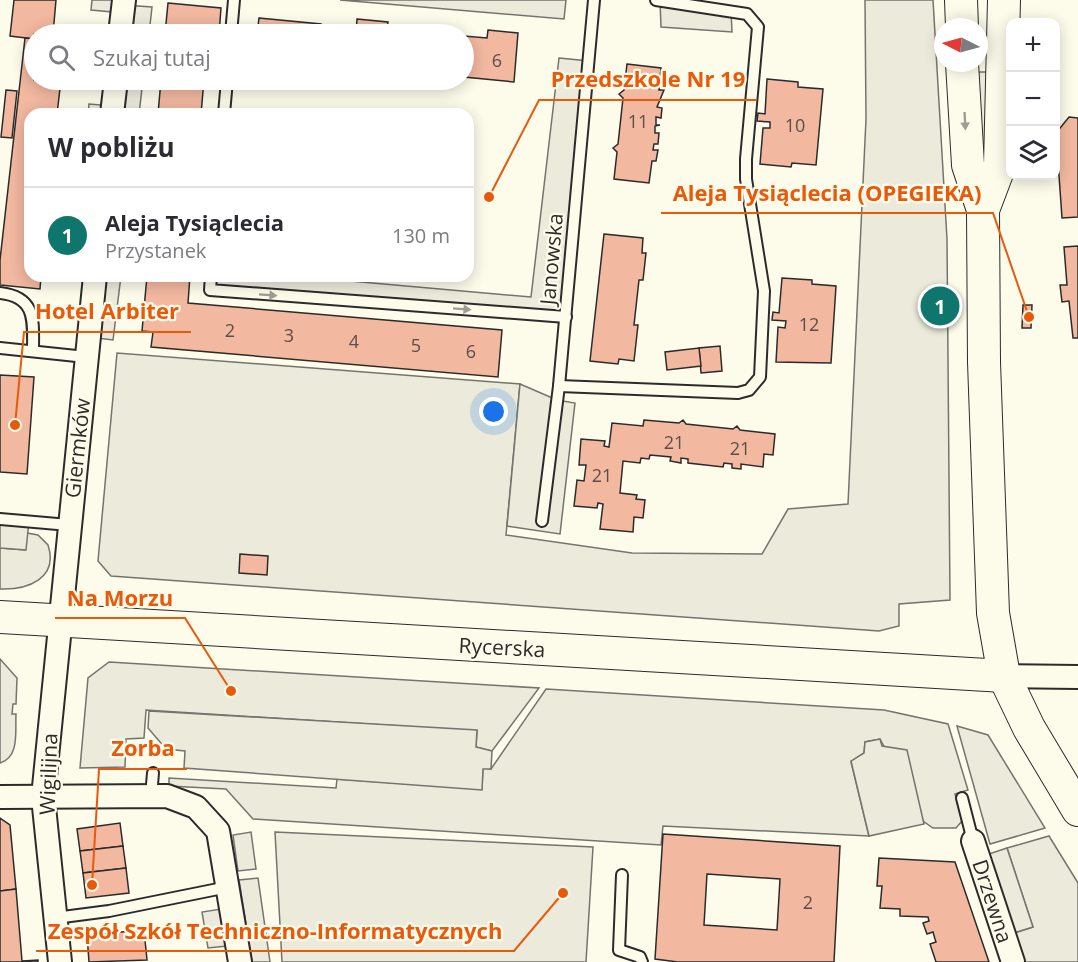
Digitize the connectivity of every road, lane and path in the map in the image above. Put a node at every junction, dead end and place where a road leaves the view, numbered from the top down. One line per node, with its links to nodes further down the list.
1 (124, 0): 9 (street)
2 (234, 0): 10 (lane)
3 (594, 0): 20 (lane, Janowska)
4 (656, 0): 7 (lane)
5 (961, 0): 8 (main road)
6 (1004, 0): 16 (main road)
7 (731, 6): 24 (lane)
8 (962, 18)
9 (121, 24)
10 (232, 24)
11 (963, 72): 16 (main road, one-way to 16)
12 (115, 90): 14 (street)
13 (226, 90): 15 (lane)
14 (113, 108)
15 (225, 108)
16 (983, 210): 30 (main road)
17 (94, 282): 23 (street, Giermków)
18 (211, 282): 20 (lane, one-way to 20)
19 (0, 293): 22 (lane)
20 (566, 317): 24 (lane, Janowska)
21 (0, 348): 22 (lane)
22 (33, 351): 23 (lane)
23 (87, 357): 27 (street, Giermków)
24 (559, 386): 26 (lane, Janowska)
25 (0, 519): 27 (lane)
26 (542, 521)
27 (69, 525): 29 (street, Giermków)
28 (0, 617): 29 (main road, Rycerska)
29 (59, 621): 30 (main road, Rycerska); 35 (street, Wigilijna)
30 (1004, 676): 31 (street); 37 (main road)
31 (1078, 677)
32 (153, 773): 33 (lane)
33 (151, 796): 35 (street); 40 (street)
34 (0, 797): 35 (street)
35 (43, 797): 41 (street, Wigilijna)
36 (962, 798): 38 (lane)
37 (1078, 810)
38 (973, 841): 45 (street, Drzewna)
39 (622, 875): 44 (lane)
40 (228, 887): 41 (lane); 43 (street)
41 (55, 918): 42 (street, Wigilijna)
42 (60, 962)
43 (240, 962)
44 (642, 962)
45 (1012, 962)

